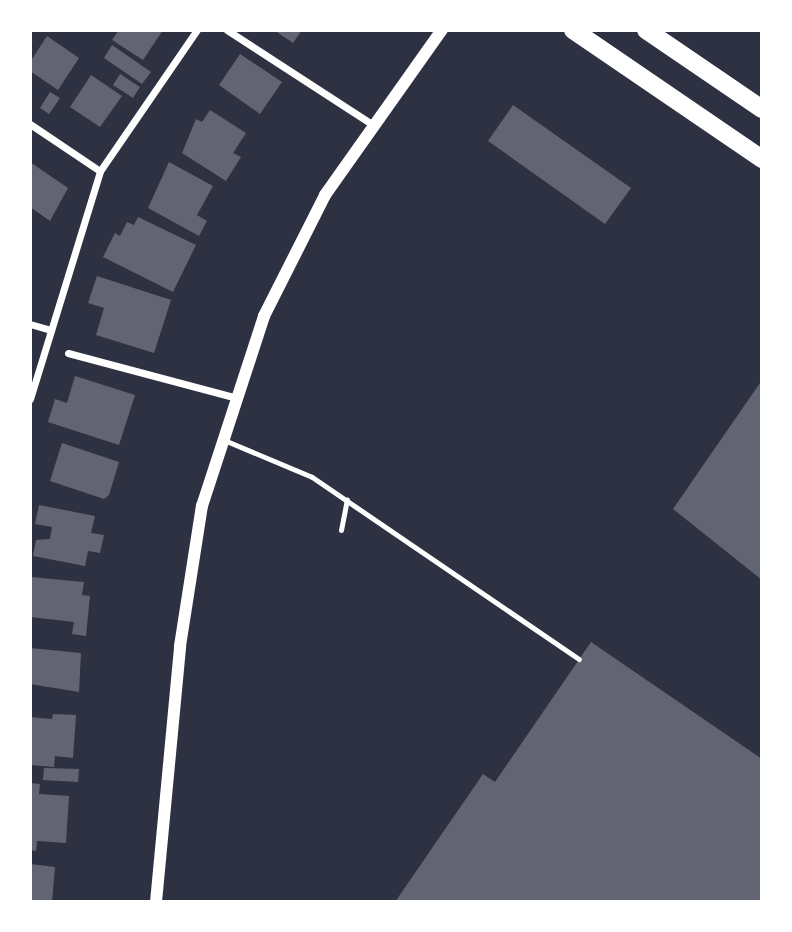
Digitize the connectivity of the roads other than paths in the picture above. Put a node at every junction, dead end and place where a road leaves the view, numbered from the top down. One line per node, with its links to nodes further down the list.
1 (197, 30): 10 (street)
2 (227, 30): 8 (street)
3 (442, 30): 8 (street)
4 (573, 30): 9 (main road)
5 (646, 30): 6 (main road)
6 (762, 109)
7 (30, 124): 10 (street)
8 (372, 124): 14 (street)
9 (762, 159)
10 (100, 171): 12 (street)
11 (30, 324): 12 (street)
12 (51, 330): 15 (street)
13 (68, 353): 14 (street)
14 (237, 398): 16 (street)
15 (30, 399)
16 (223, 440): 17 (lane); 20 (street)
17 (347, 500): 18 (lane); 19 (lane)
18 (341, 530)
19 (579, 659)
20 (156, 902)

